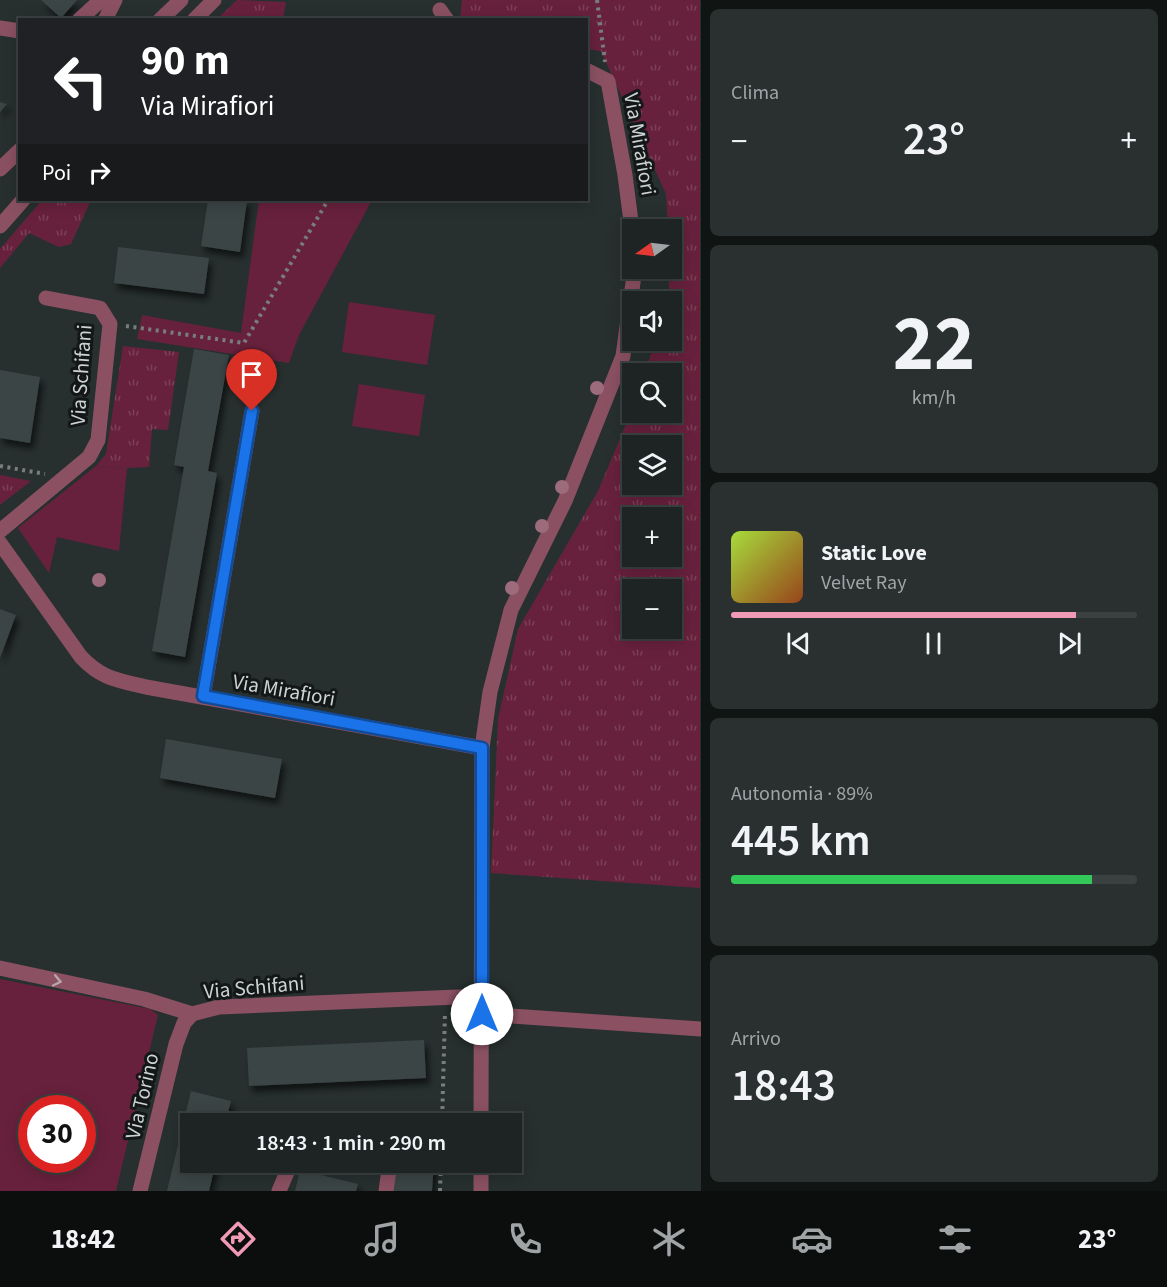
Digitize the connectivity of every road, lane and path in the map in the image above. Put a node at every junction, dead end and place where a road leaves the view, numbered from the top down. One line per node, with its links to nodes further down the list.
1 (101, 0): 6 (street)
2 (115, 0): 7 (street)
3 (181, 0): 8 (street)
4 (214, 0): 9 (street)
5 (597, 0): 13 (path)
6 (81, 18)
7 (106, 18)
8 (162, 18)
9 (196, 18)
10 (0, 28): 11 (street)
11 (18, 31)
12 (588, 71): 13 (street, Via Mirafiori)
13 (608, 81): 18 (street, Via Mirafiori)
14 (18, 152): 15 (street)
15 (0, 169)
16 (22, 201): 19 (street)
17 (327, 201): 22 (path)
18 (631, 219)
19 (0, 226)
20 (634, 279): 29 (street)
21 (46, 298): 22 (street, Via Schifani)
22 (110, 324): 25 (street, Via Schifani)
23 (252, 411): 28 (street)
24 (0, 466): 25 (path)
25 (63, 477): 26 (street, Via Schifani)
26 (0, 531)
27 (0, 543): 28 (street, Via Mirafiori)
28 (203, 696): 29 (street, Via Mirafiori)
29 (482, 748): 31 (street)
30 (0, 968): 33 (street, Via Schifani, one-way to 33)
31 (482, 996): 32 (street, Via Schifani); 34 (street)
32 (445, 997): 33 (street, Via Schifani); 36 (path)
33 (192, 1014): 42 (street, Via Torino)
34 (482, 1014): 35 (street); 37 (street)
35 (700, 1029)
36 (442, 1113)
37 (481, 1113)
38 (287, 1173): 43 (street)
39 (388, 1173): 44 (street)
40 (441, 1173): 45 (path)
41 (481, 1173): 46 (street)
42 (140, 1191)
43 (279, 1191)
44 (386, 1191)
45 (440, 1191)
46 (481, 1191)

